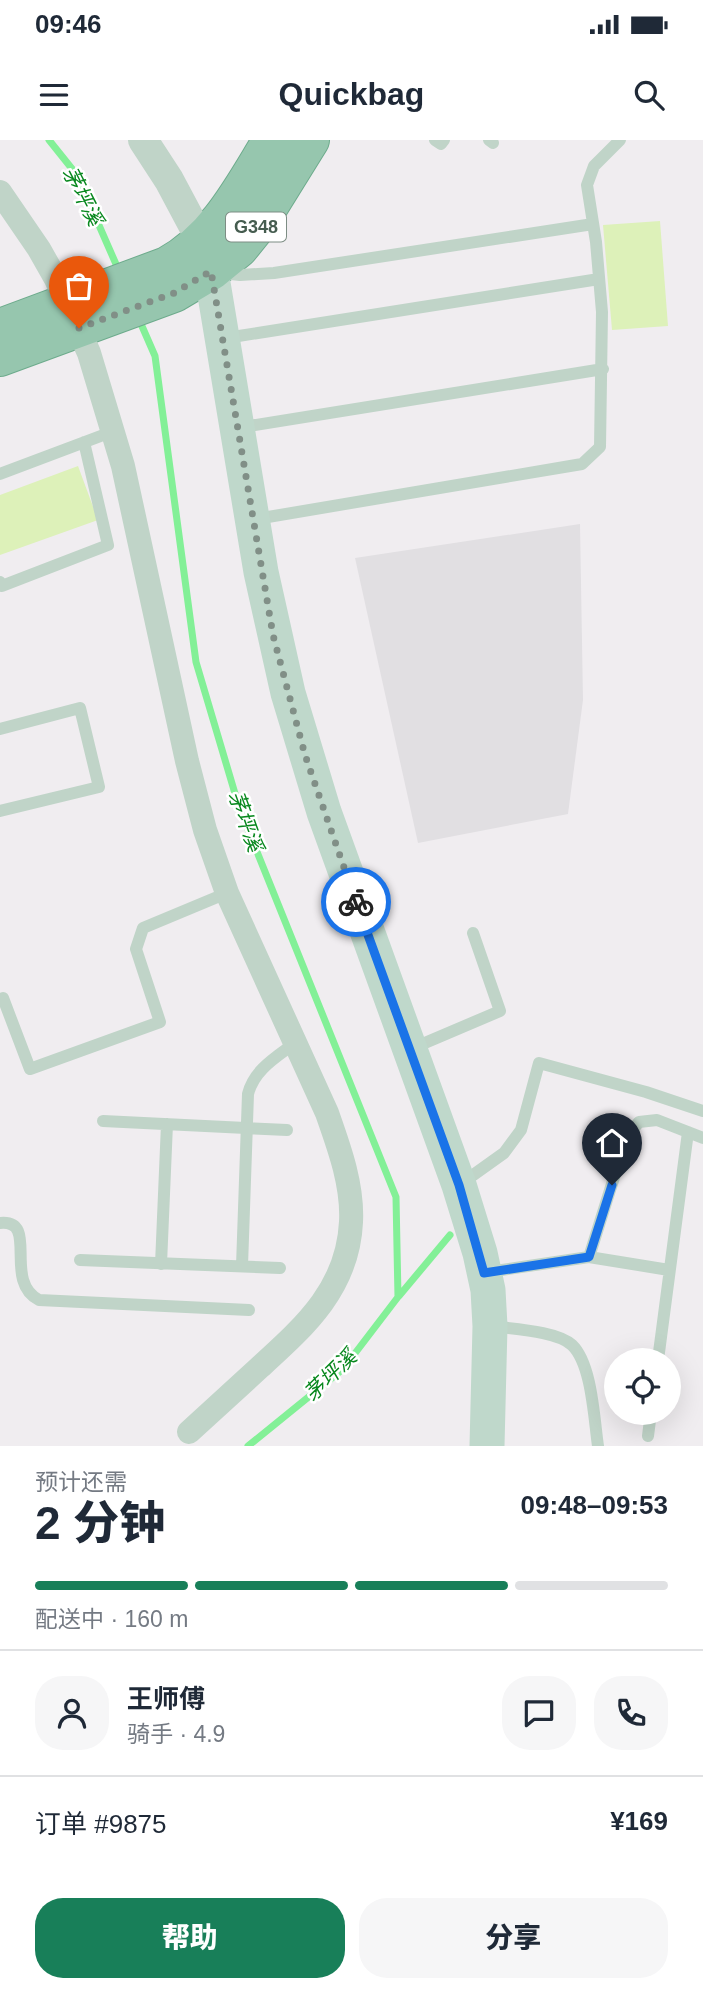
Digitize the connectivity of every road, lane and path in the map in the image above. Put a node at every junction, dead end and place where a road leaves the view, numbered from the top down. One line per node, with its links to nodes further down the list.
1 (143, 140): 9 (street)
2 (272, 140): 9 (highway, G348)
3 (310, 140): 9 (highway, G348)
4 (435, 140): 5 (lane)
5 (444, 140)
6 (620, 140): 8 (lane)
7 (0, 192): 11 (street)
8 (593, 224): 9 (lane); 10 (lane)
9 (206, 257): 11 (highway, G348); 13 (main road)
10 (599, 279): 13 (lane); 15 (lane)
11 (84, 311): 12 (highway, G348); 14 (highway, G348); 17 (street)
12 (0, 328)
13 (222, 339): 16 (main road)
14 (0, 357)
15 (603, 369): 16 (lane); 20 (lane)
16 (237, 428): 20 (main road)
17 (114, 431): 18 (lane); 24 (street)
18 (84, 442): 19 (lane); 21 (lane)
19 (0, 474)
20 (252, 520): 28 (main road)
21 (0, 582)
22 (0, 729): 23 (lane)
23 (0, 811)
24 (227, 893): 26 (lane); 27 (street)
25 (473, 933): 28 (lane)
26 (3, 998)
27 (295, 1042): 32 (lane); 49 (street)
28 (410, 1050): 36 (main road)
29 (703, 1111): 36 (lane)
30 (103, 1121): 31 (lane)
31 (167, 1124): 32 (lane); 40 (lane)
32 (246, 1128): 33 (lane); 41 (lane)
33 (287, 1130)
34 (688, 1132): 35 (lane); 38 (lane); 43 (lane)
35 (703, 1138)
36 (459, 1185): 44 (main road)
37 (0, 1223): 45 (lane)
38 (589, 1257): 43 (lane); 44 (lane)
39 (80, 1260): 40 (lane)
40 (161, 1264): 41 (lane)
41 (242, 1266): 42 (lane)
42 (280, 1268)
43 (669, 1270): 47 (lane)
44 (484, 1273): 46 (main road)
45 (249, 1310)
46 (490, 1326): 51 (main road); 52 (lane)
47 (659, 1348)
48 (649, 1425): 50 (lane)
49 (189, 1432)
50 (648, 1436)
51 (487, 1446)
52 (598, 1446)

